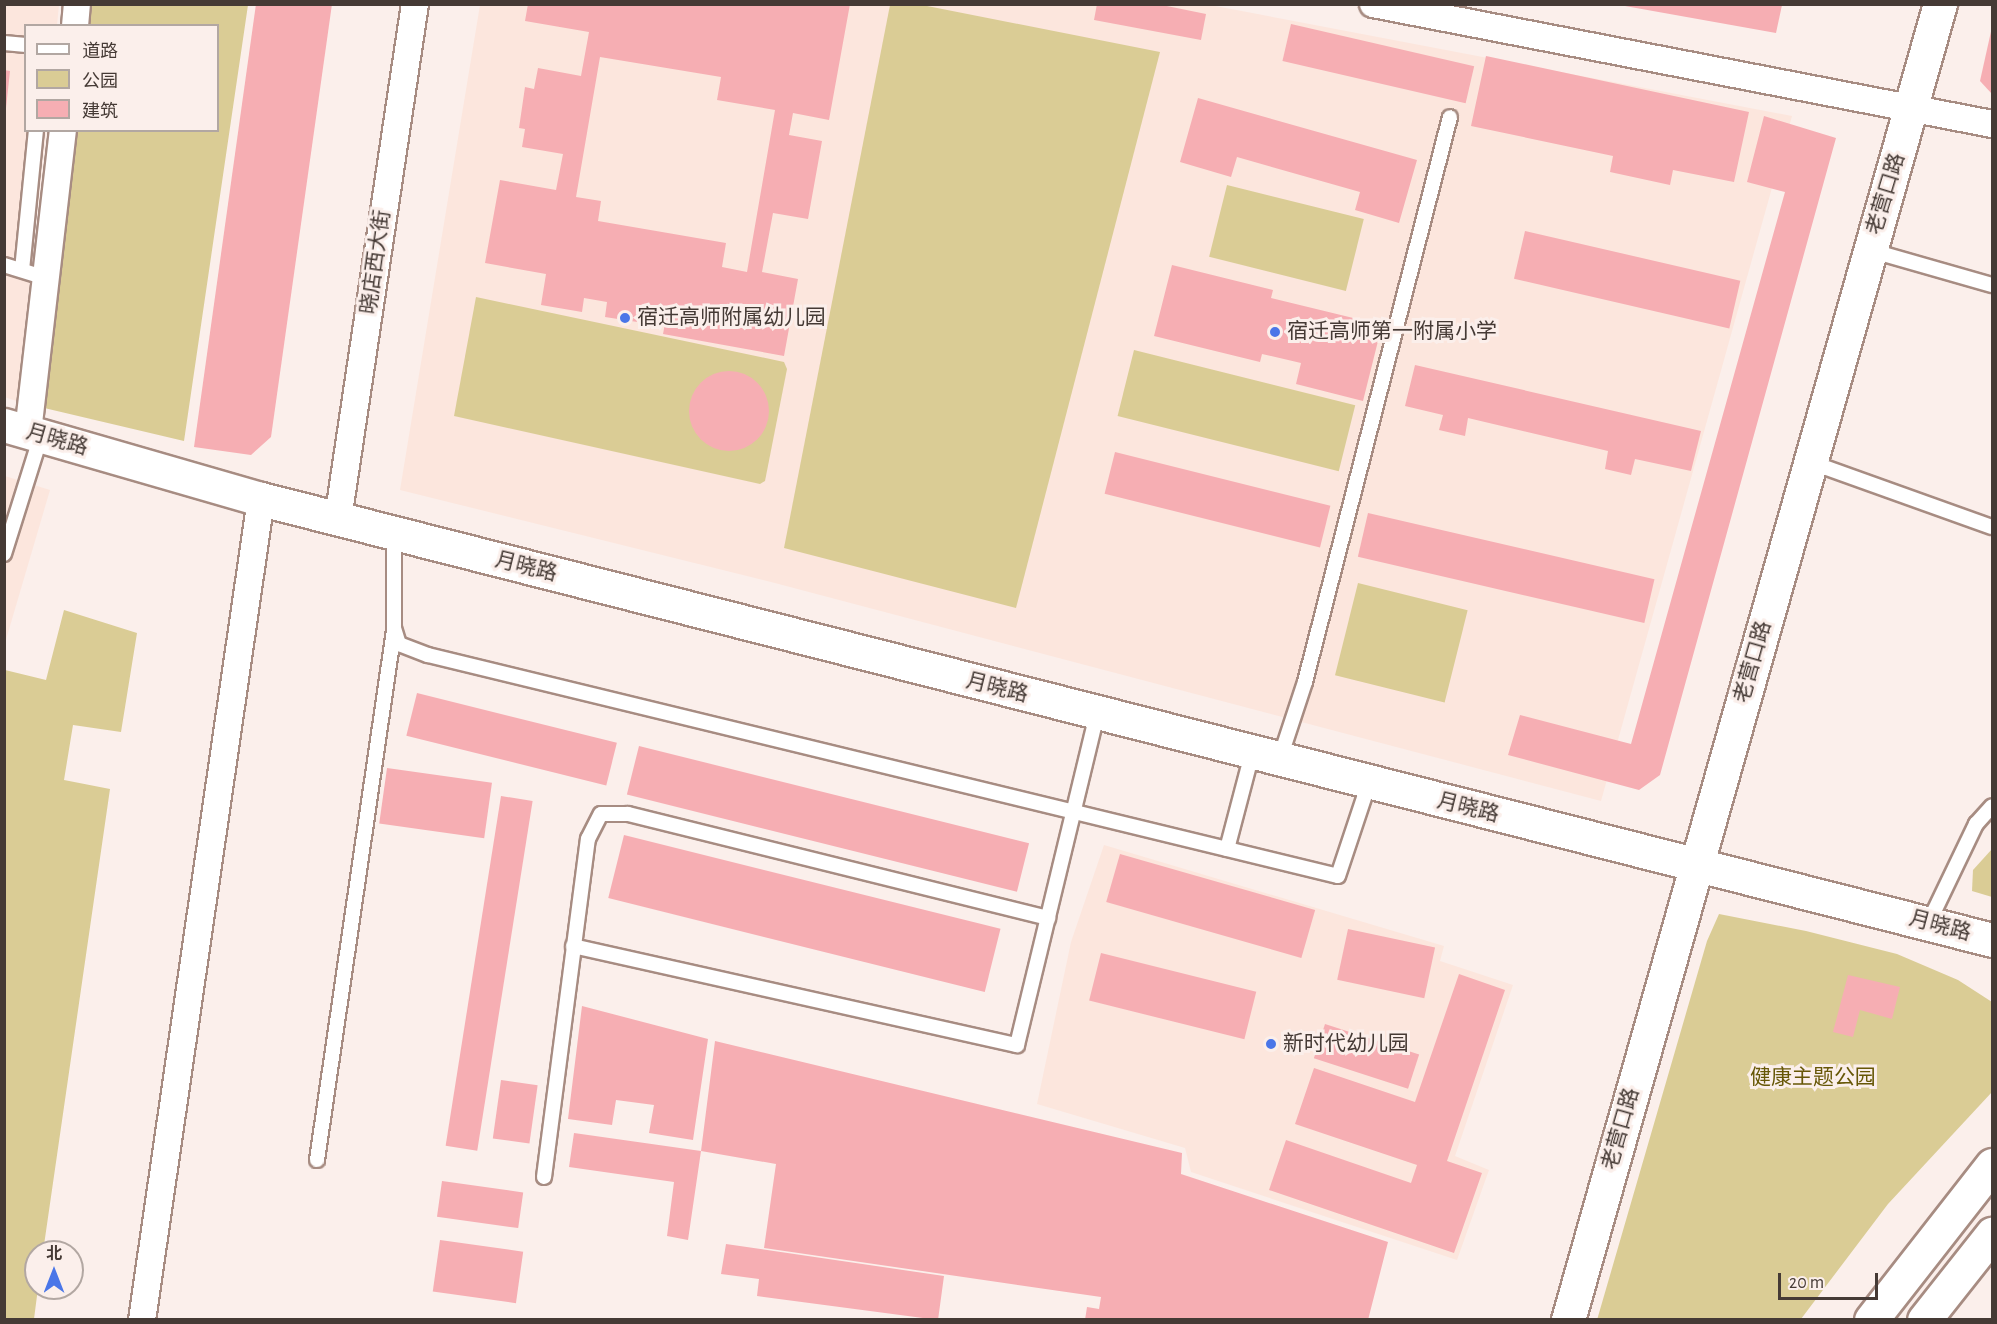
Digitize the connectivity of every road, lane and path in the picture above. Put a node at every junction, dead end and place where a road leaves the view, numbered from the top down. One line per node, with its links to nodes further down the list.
1 (77, 4): 5 (street)
2 (415, 4): 21 (street, 晓店西大街)
3 (1373, 4): 8 (street)
4 (1940, 4): 8 (street, 老营口路)
5 (75, 24)
6 (4, 43): 7 (lane)
7 (24, 45)
8 (1913, 107): 10 (street); 13 (street, 老营口路)
9 (1450, 117): 27 (lane)
10 (1992, 124)
11 (36, 132): 15 (lane)
12 (63, 132): 16 (street)
13 (1869, 250): 17 (lane); 19 (street, 老营口路)
14 (4, 265): 15 (lane)
15 (22, 270): 16 (lane)
16 (46, 278): 18 (street)
17 (1992, 285)
18 (24, 431): 20 (street, 月晓路); 24 (lane)
19 (1810, 462): 22 (lane); 32 (street, 老营口路)
20 (261, 499): 21 (street, 月晓路); 41 (street)
21 (338, 519): 23 (street, 月晓路)
22 (1992, 527)
23 (394, 533): 25 (lane); 26 (street, 月晓路)
24 (4, 554)
25 (394, 628): 30 (lane); 37 (lane)
26 (1097, 714): 27 (street, 月晓路); 30 (lane)
27 (1266, 757): 28 (street, 月晓路); 31 (lane)
28 (1369, 783): 31 (lane); 32 (street, 月晓路)
29 (1992, 806): 34 (lane)
30 (1073, 812): 31 (lane); 33 (lane)
31 (1227, 849)
32 (1694, 867): 34 (street, 月晓路); 42 (street, 老营口路)
33 (1048, 918): 36 (lane); 36 (lane)
34 (1929, 922): 35 (street, 月晓路)
35 (1992, 940)
36 (573, 946): 39 (lane)
37 (317, 1160)
38 (1992, 1165): 43 (street)
39 (544, 1177)
40 (1992, 1234): 44 (street)
41 (142, 1320)
42 (1568, 1320)
43 (1871, 1320)
44 (1924, 1320)

